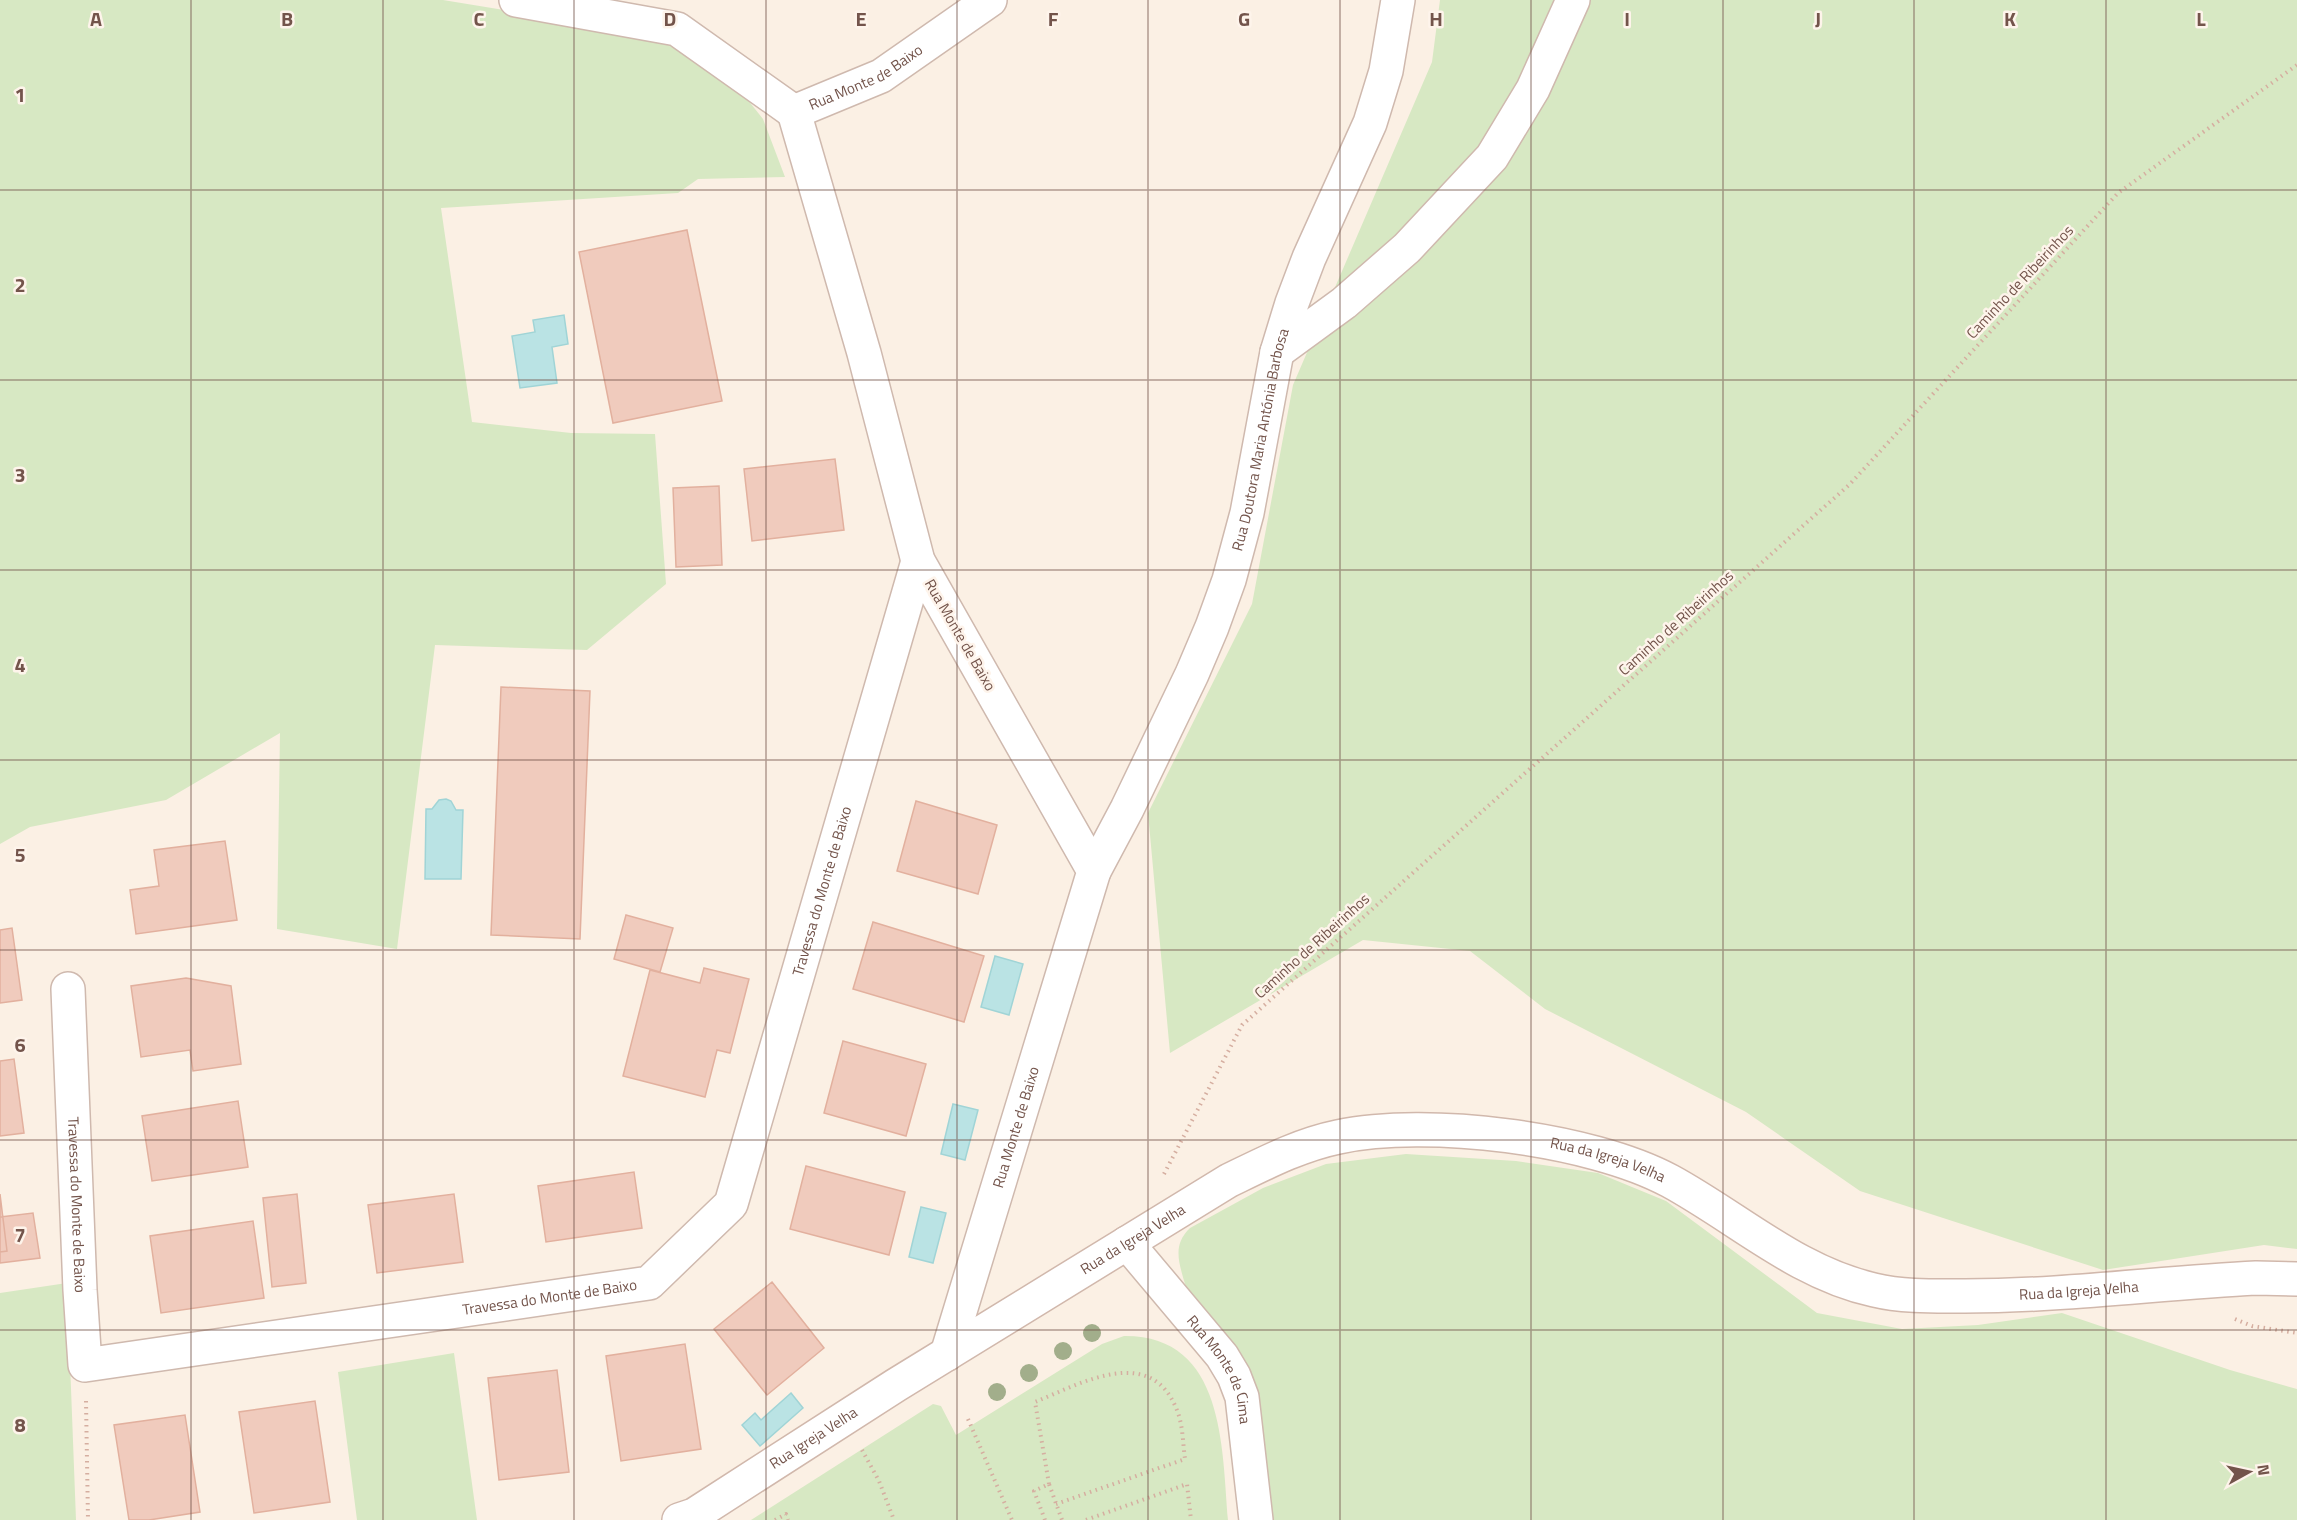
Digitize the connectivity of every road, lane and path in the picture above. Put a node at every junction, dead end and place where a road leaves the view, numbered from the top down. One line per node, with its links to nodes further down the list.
1 (516, 0): 6 (street)
2 (990, 0): 6 (street, Rua Monte de Baixo)
3 (1398, 0): 7 (street, Rua Doutora Maria Antónia Barbosa)
4 (1573, 0): 7 (street)
5 (2297, 65): 11 (path, Caminho de Ribeirinhos)
6 (794, 112): 8 (street, Rua Monte de Baixo)
7 (1277, 352): 9 (street, Rua Doutora Maria Antónia Barbosa)
8 (918, 561): 9 (street, Rua Monte de Baixo); 15 (street, Travessa do Monte de Baixo)
9 (1094, 871): 14 (street, Rua Monte de Baixo)
10 (68, 989): 15 (street, Travessa do Monte de Baixo)
11 (1160, 1181)
12 (1127, 1243): 13 (street, Rua da Igreja Velha); 14 (street, Rua da Igreja Velha); 30 (street, Rua Monte de Cima)
13 (2297, 1280)
14 (947, 1354): 21 (street, Rua Igreja Velha)
15 (85, 1365): 20 (path)
16 (968, 1419): 25 (path)
17 (858, 1443): 24 (path)
18 (1049, 1485): 19 (path); 19 (path); 26 (path)
19 (1056, 1504): 27 (path)
20 (88, 1520)
21 (679, 1520)
22 (775, 1520): 23 (path)
23 (788, 1520)
24 (894, 1520)
25 (1012, 1520)
26 (1045, 1520)
27 (1062, 1520)
28 (1086, 1520): 29 (path)
29 (1191, 1520)
30 (1256, 1520)

